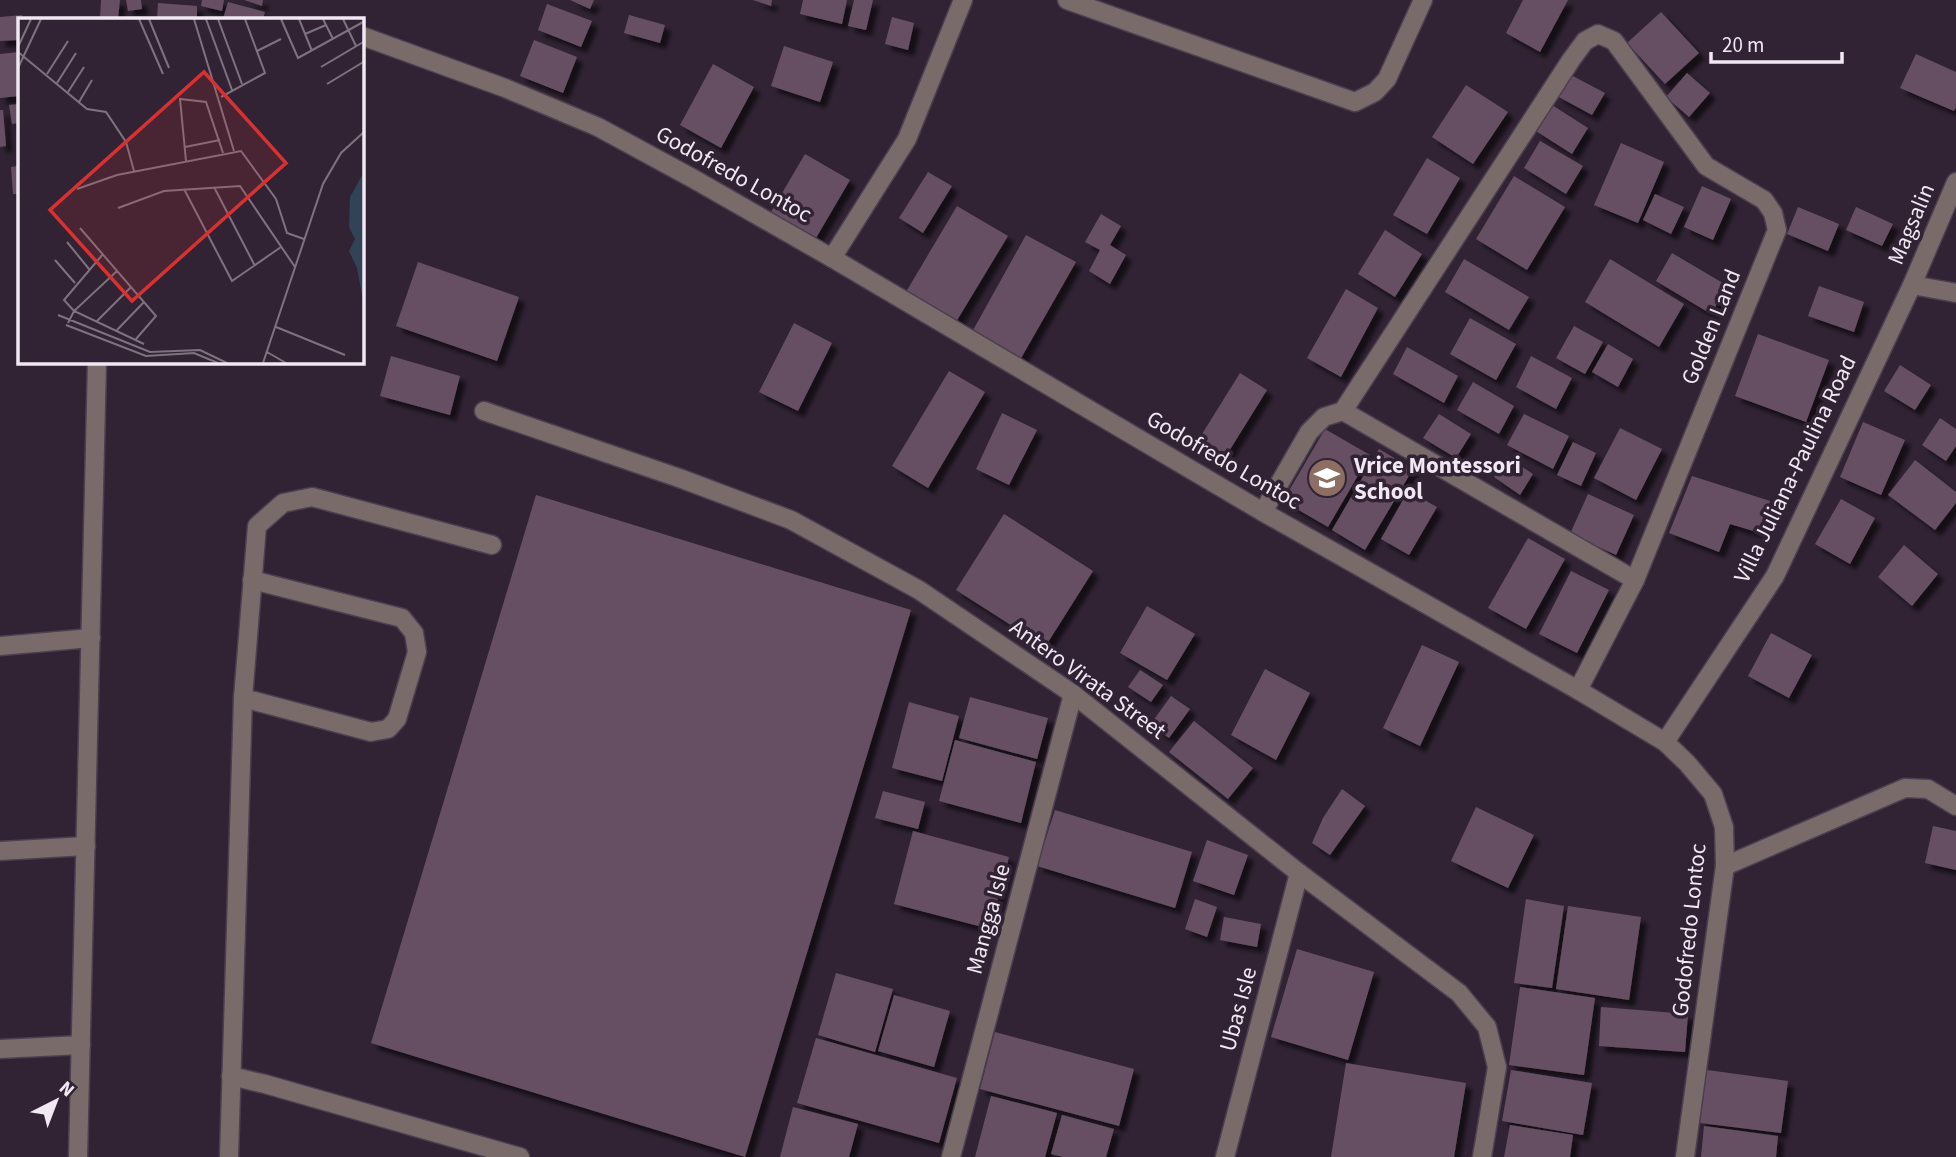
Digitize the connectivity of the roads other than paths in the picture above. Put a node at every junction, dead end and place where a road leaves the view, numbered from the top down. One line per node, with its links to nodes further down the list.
1 (963, 0): 6 (street)
2 (1067, 0): 3 (street)
3 (1423, 0)
4 (364, 37): 6 (street, Godofredo Lontoc)
5 (1956, 182): 7 (street, Magsalin)
6 (832, 258): 12 (street, Godofredo Lontoc)
7 (1912, 285): 8 (street); 21 (street, Villa Juliana-Paulina Road)
8 (1956, 293)
9 (97, 364): 16 (street)
10 (484, 411): 19 (street, Antero Virata Street)
11 (1343, 411): 12 (street); 15 (street); 15 (street, Golden Land)
12 (1263, 512): 18 (street, Godofredo Lontoc)
13 (492, 545): 14 (street)
14 (252, 580): 20 (street); 20 (street)
15 (1635, 580): 18 (street, Golden Land)
16 (90, 638): 17 (street); 23 (street)
17 (0, 646)
18 (1578, 690): 21 (street, Godofredo Lontoc)
19 (1073, 694): 26 (street, Antero Virata Street); 33 (street, Mangga Isle)
20 (243, 698): 29 (street)
21 (1665, 742): 25 (street, Godofredo Lontoc)
22 (1956, 806): 25 (street)
23 (86, 846): 24 (street); 27 (street)
24 (0, 851)
25 (1725, 866): 36 (street, Godofredo Lontoc)
26 (1299, 873): 34 (street, Ubas Isle); 35 (street, Antero Virata Street)
27 (81, 1045): 28 (street); 30 (street)
28 (0, 1049)
29 (231, 1076): 31 (street); 32 (street)
30 (79, 1157)
31 (229, 1157)
32 (520, 1157)
33 (951, 1157)
34 (1225, 1157)
35 (1482, 1157)
36 (1685, 1157)

